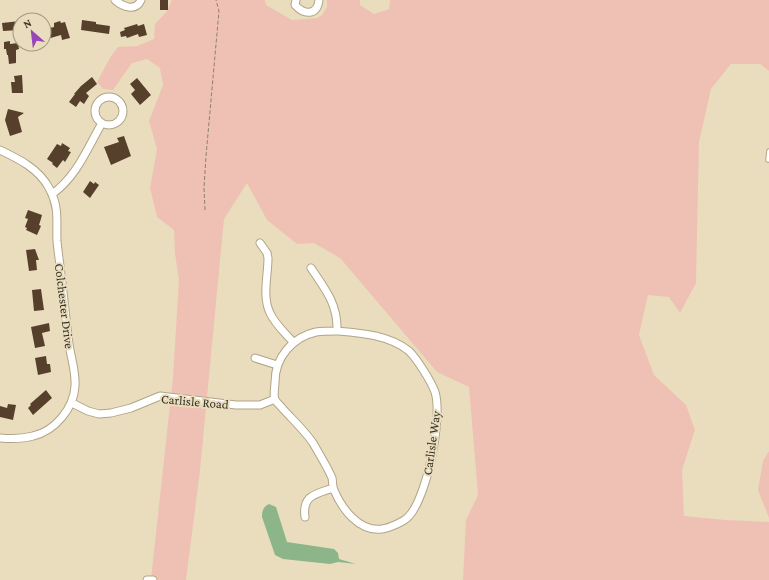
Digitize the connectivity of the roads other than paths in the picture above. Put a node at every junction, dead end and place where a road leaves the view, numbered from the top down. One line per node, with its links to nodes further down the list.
1 (115, 0): 2 (street)
2 (141, 0)
3 (296, 0): 4 (street)
4 (319, 0)
5 (102, 123): 9 (street)
6 (0, 150): 9 (street, Colchester Drive)
7 (769, 151): 8 (lane)
8 (768, 160)
9 (52, 194): 17 (street, Colchester Drive)
10 (260, 243): 13 (street)
11 (311, 268): 12 (street)
12 (337, 331): 13 (street, Carlisle Way); 19 (street, Carlisle Way)
13 (293, 342): 15 (street, Carlisle Way)
14 (255, 358): 15 (street)
15 (278, 365): 16 (street, Carlisle Way)
16 (275, 399): 17 (street, Carlisle Road); 19 (street, Carlisle Way)
17 (72, 403): 18 (street, Colchester Drive)
18 (0, 438)
19 (333, 488): 20 (street)
20 (305, 517)
21 (147, 580): 22 (street)
22 (153, 580)

